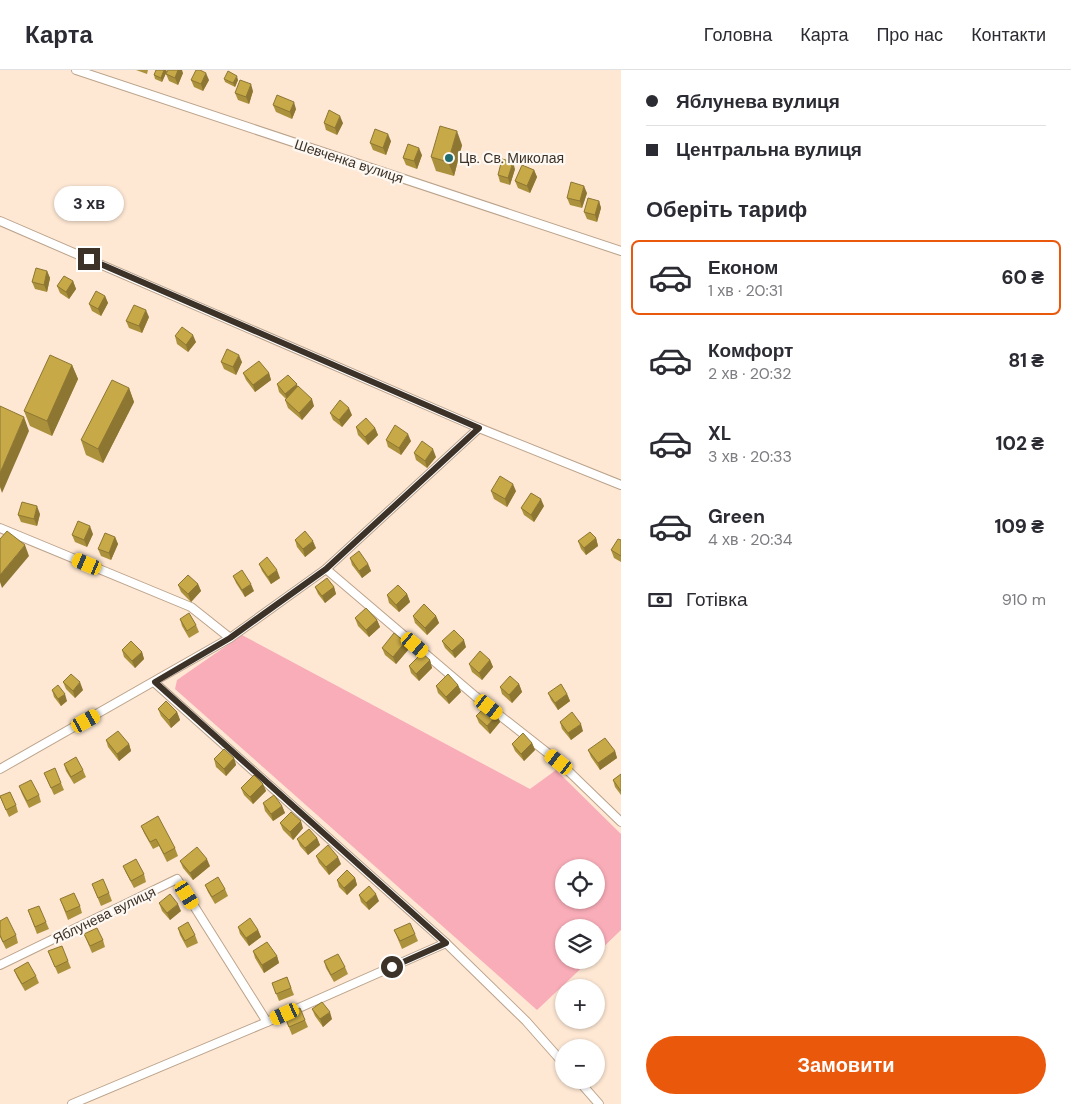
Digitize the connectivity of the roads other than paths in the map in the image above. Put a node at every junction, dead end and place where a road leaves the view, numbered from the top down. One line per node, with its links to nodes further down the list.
1 (76, 70): 3 (street, Шевченка вулиця)
2 (0, 220): 4 (street)
3 (621, 251)
4 (479, 428): 5 (street); 7 (street)
5 (621, 485)
6 (0, 528): 8 (street)
7 (326, 569): 8 (street); 11 (street)
8 (230, 638): 9 (street)
9 (155, 682): 10 (street); 12 (street)
10 (0, 769)
11 (621, 822)
12 (446, 943): 14 (street); 15 (street)
13 (0, 965): 14 (street, Яблунева вулиця)
14 (267, 1022): 17 (street)
15 (555, 1054)
16 (586, 1089): 18 (street)
17 (72, 1104)
18 (599, 1104)

